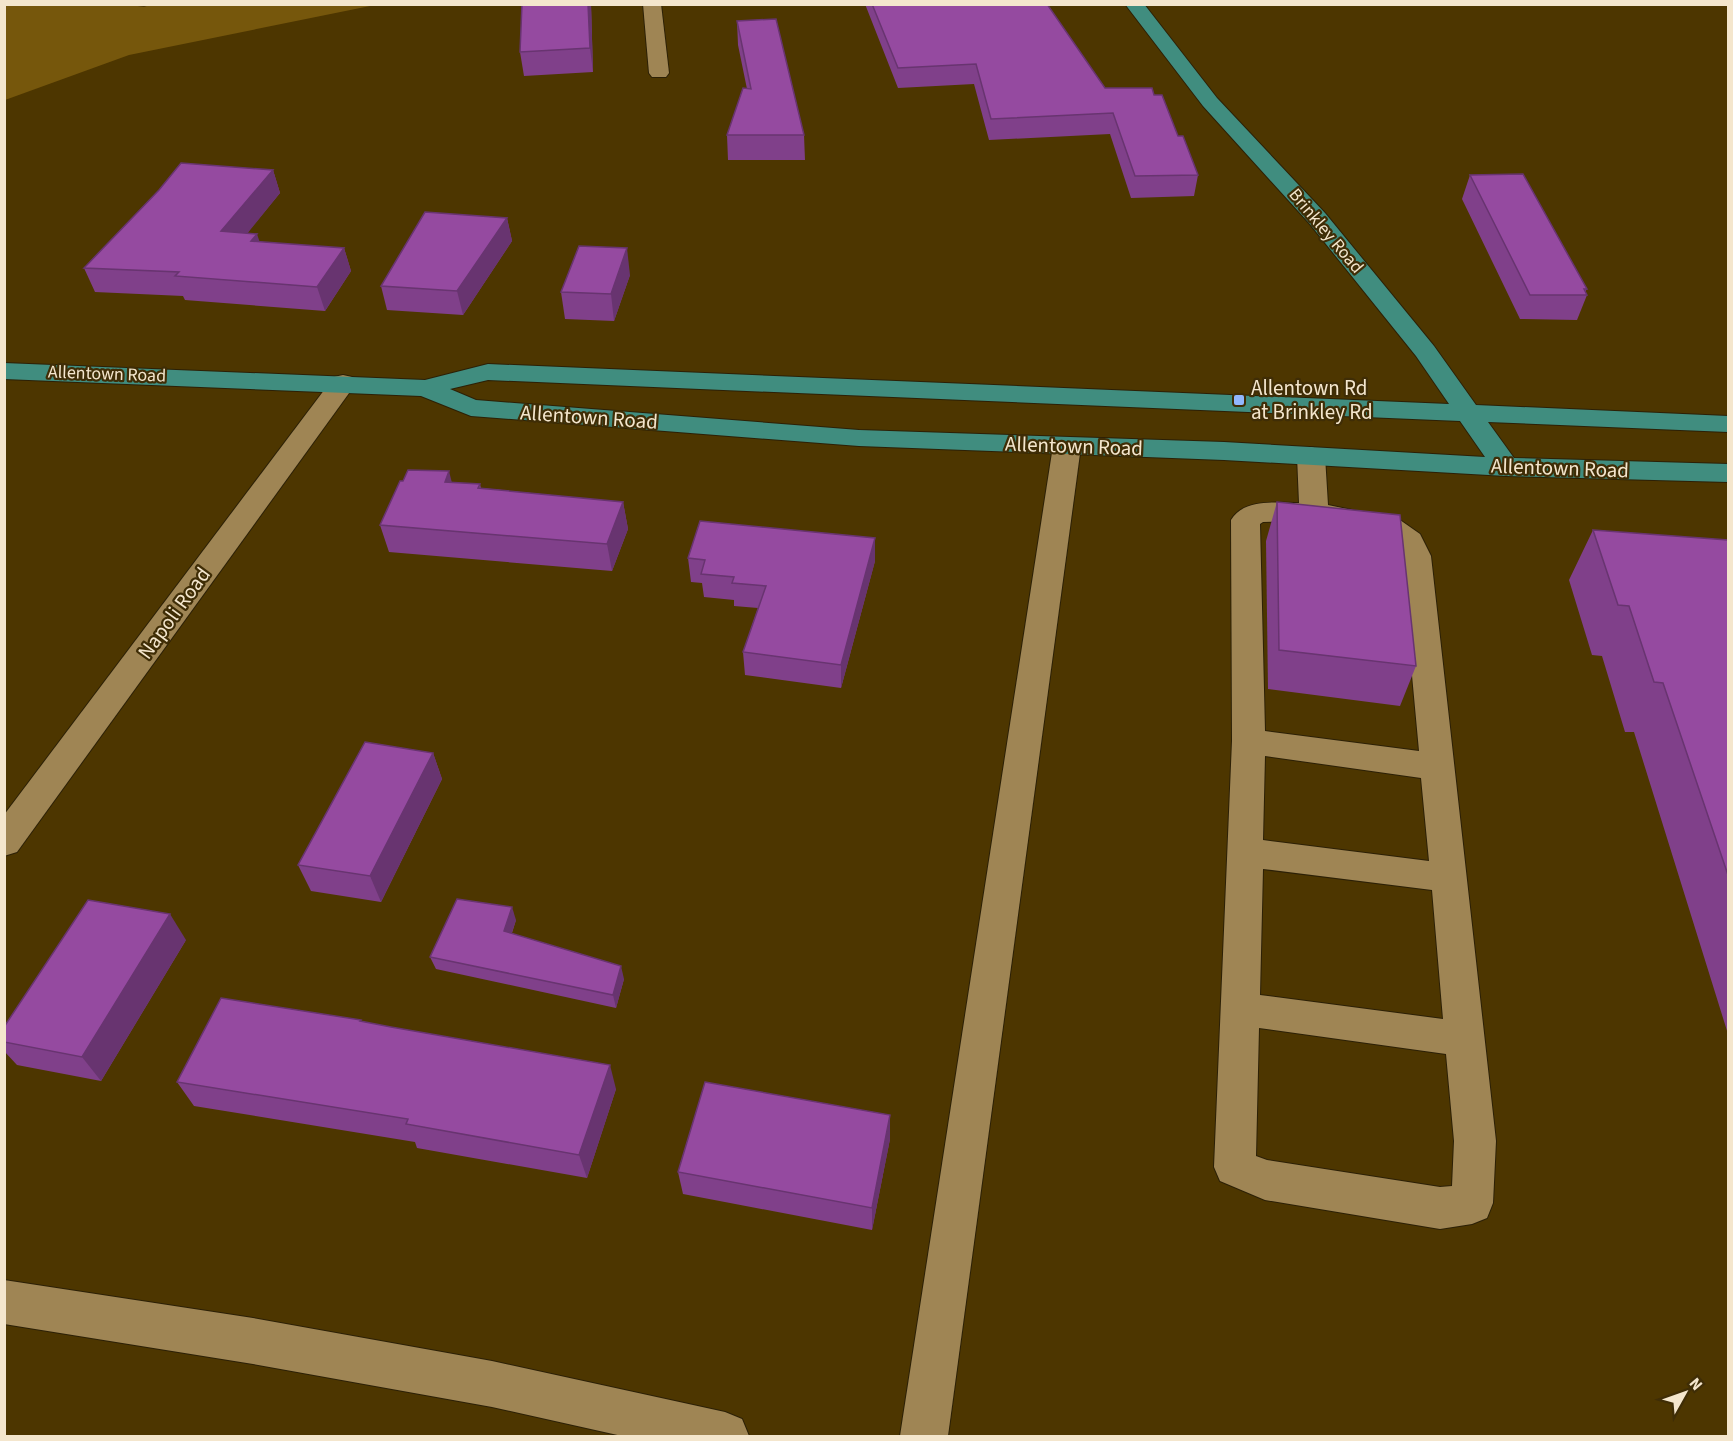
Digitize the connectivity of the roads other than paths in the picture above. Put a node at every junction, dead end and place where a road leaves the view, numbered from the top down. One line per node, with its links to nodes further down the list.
1 (652, 4): 3 (street)
2 (1134, 4): 7 (main road, Brinkley Road)
3 (659, 73)
4 (4, 371): 5 (main road, Allentown Road)
5 (343, 383): 6 (main road, Allentown Road); 16 (street, Napoli Road)
6 (424, 388): 7 (main road, Allentown Road); 9 (main road, Allentown Road)
7 (1471, 414): 8 (main road, Allentown Road); 11 (main road, Brinkley Road)
8 (1728, 424)
9 (1067, 446): 10 (main road, Allentown Road); 23 (street)
10 (1311, 456): 11 (main road, Allentown Road); 13 (street)
11 (1506, 467): 12 (main road, Allentown Road)
12 (1728, 473)
13 (1314, 512): 14 (street); 15 (street)
14 (1249, 741): 15 (street); 17 (street)
15 (1438, 767): 18 (street)
16 (4, 843)
17 (1246, 852): 18 (street); 19 (street)
18 (1449, 878): 20 (street)
19 (1241, 1009): 20 (street); 20 (street)
20 (1464, 1039)
21 (4, 1302): 22 (street)
22 (724, 1437)
23 (924, 1437)

